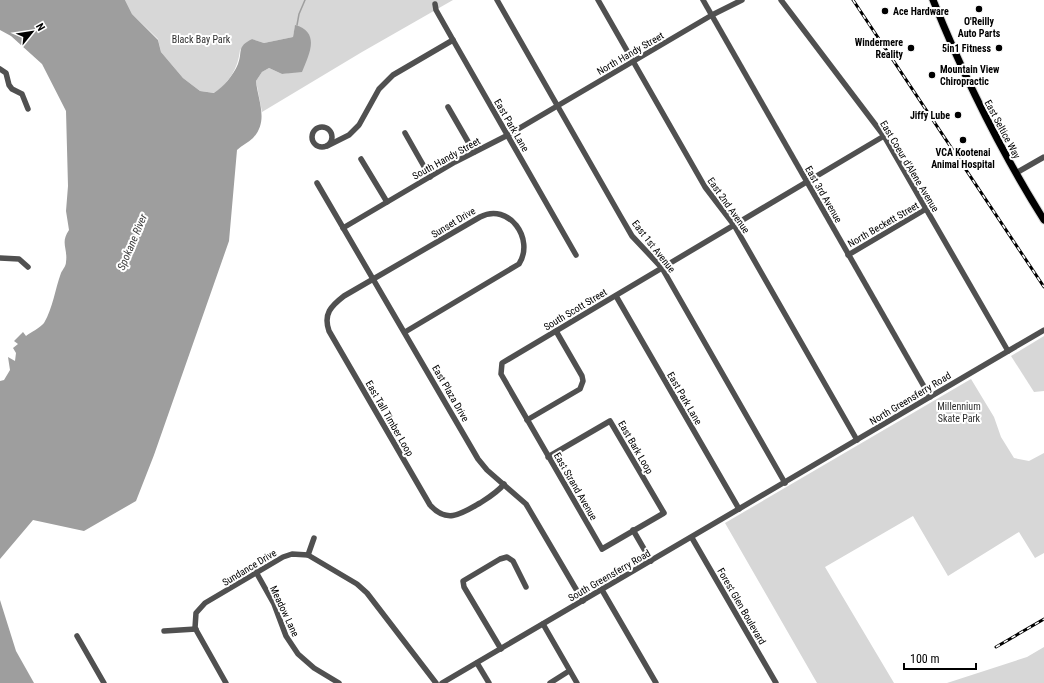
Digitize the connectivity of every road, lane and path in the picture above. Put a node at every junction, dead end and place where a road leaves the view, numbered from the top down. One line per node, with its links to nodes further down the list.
1 (497, 0): 12 (street, East 1st Avenue)
2 (598, 0): 10 (street, East 2nd Avenue)
3 (703, 0): 8 (street, East 3rd Avenue)
4 (742, 0): 8 (street)
5 (781, 0): 19 (street, East Coeur d'Alene Avenue)
6 (933, 0): 24 (main road, East Seltice Way)
7 (435, 4): 9 (street, East Park Lane)
8 (712, 15): 10 (street, North Handy Street); 26 (street, East 3rd Avenue)
9 (453, 40): 17 (street); 18 (street, East Park Lane)
10 (633, 62): 12 (street, North Handy Street); 31 (street, East 2nd Avenue)
11 (0, 69): 14 (street)
12 (558, 106): 18 (street, South Handy Street); 37 (street, East 1st Avenue)
13 (448, 107): 21 (street)
14 (28, 109)
15 (331, 131): 17 (street); 20 (street); 20 (street)
16 (405, 133): 25 (street)
17 (349, 134): 20 (street)
18 (508, 136): 21 (street, South Handy Street); 33 (street, East Park Lane)
19 (884, 136): 26 (street, South Scott Street); 29 (street, East Coeur d'Alene Avenue)
20 (327, 146)
21 (474, 152): 25 (street, South Handy Street)
22 (1044, 157): 24 (street)
23 (361, 159): 28 (street)
24 (1016, 173): 30 (main road, East Seltice Way)
25 (430, 177): 28 (street, South Handy Street)
26 (807, 182): 31 (street, South Scott Street); 34 (street, East 3rd Avenue)
27 (317, 183): 32 (street, East Plaza Drive)
28 (387, 202): 32 (street, South Handy Street)
29 (926, 209): 34 (street, North Beckett Street); 43 (street, East Coeur d'Alene Avenue)
30 (1044, 220)
31 (734, 225): 37 (street, South Scott Street); 47 (street, East 2nd Avenue)
32 (343, 228): 38 (street, East Plaza Drive)
33 (576, 255)
34 (848, 255): 45 (street, East 3rd Avenue)
35 (0, 258): 36 (street)
36 (28, 267)
37 (662, 268): 39 (street, South Scott Street); 49 (street, East 1st Avenue)
38 (374, 279): 42 (street, East Plaza Drive); 42 (street, Sunset Drive); 50 (street, East Tall Timber Loop)
39 (616, 296): 41 (street, South Scott Street); 51 (street, East Park Lane)
40 (1044, 330): 43 (street, North Greensferry Road)
41 (556, 331): 44 (street, South Scott Street); 46 (street)
42 (405, 332): 50 (street, East Plaza Drive)
43 (1008, 351): 45 (street, North Greensferry Road)
44 (500, 369): 46 (street, East Strand Avenue)
45 (930, 397): 47 (street, North Greensferry Road)
46 (527, 420): 48 (street, East Strand Avenue)
47 (858, 440): 49 (street, North Greensferry Road)
48 (548, 457): 52 (street, East Strand Avenue); 52 (street, East Bark Loop)
49 (786, 482): 51 (street, South Greensferry Road)
50 (504, 484): 60 (street, East Plaza Drive)
51 (739, 510): 54 (street, South Greensferry Road)
52 (633, 530): 56 (street)
53 (314, 538): 55 (street)
54 (692, 538): 56 (street, South Greensferry Road); 77 (street, Forest Glen Boulevard)
55 (308, 555): 57 (street, Sundance Drive); 71 (street)
56 (651, 561): 59 (street, South Greensferry Road)
57 (256, 572): 62 (street, Sundance Drive); 70 (street, Meadow Lane)
58 (526, 588): 65 (street)
59 (602, 590): 60 (street, South Greensferry Road); 76 (street)
60 (583, 601): 61 (street, South Greensferry Road)
61 (543, 624): 65 (street, South Greensferry Road); 67 (street)
62 (196, 629): 63 (street); 69 (street)
63 (164, 631)
64 (77, 636): 68 (street)
65 (501, 649): 66 (street, South Greensferry Road)
66 (477, 663): 72 (street, South Greensferry Road); 73 (street)
67 (569, 671): 74 (street); 75 (street)
68 (104, 683)
69 (226, 683)
70 (339, 683)
71 (436, 683)
72 (442, 683)
73 (489, 683)
74 (550, 683)
75 (576, 683)
76 (656, 683)
77 (776, 683)

